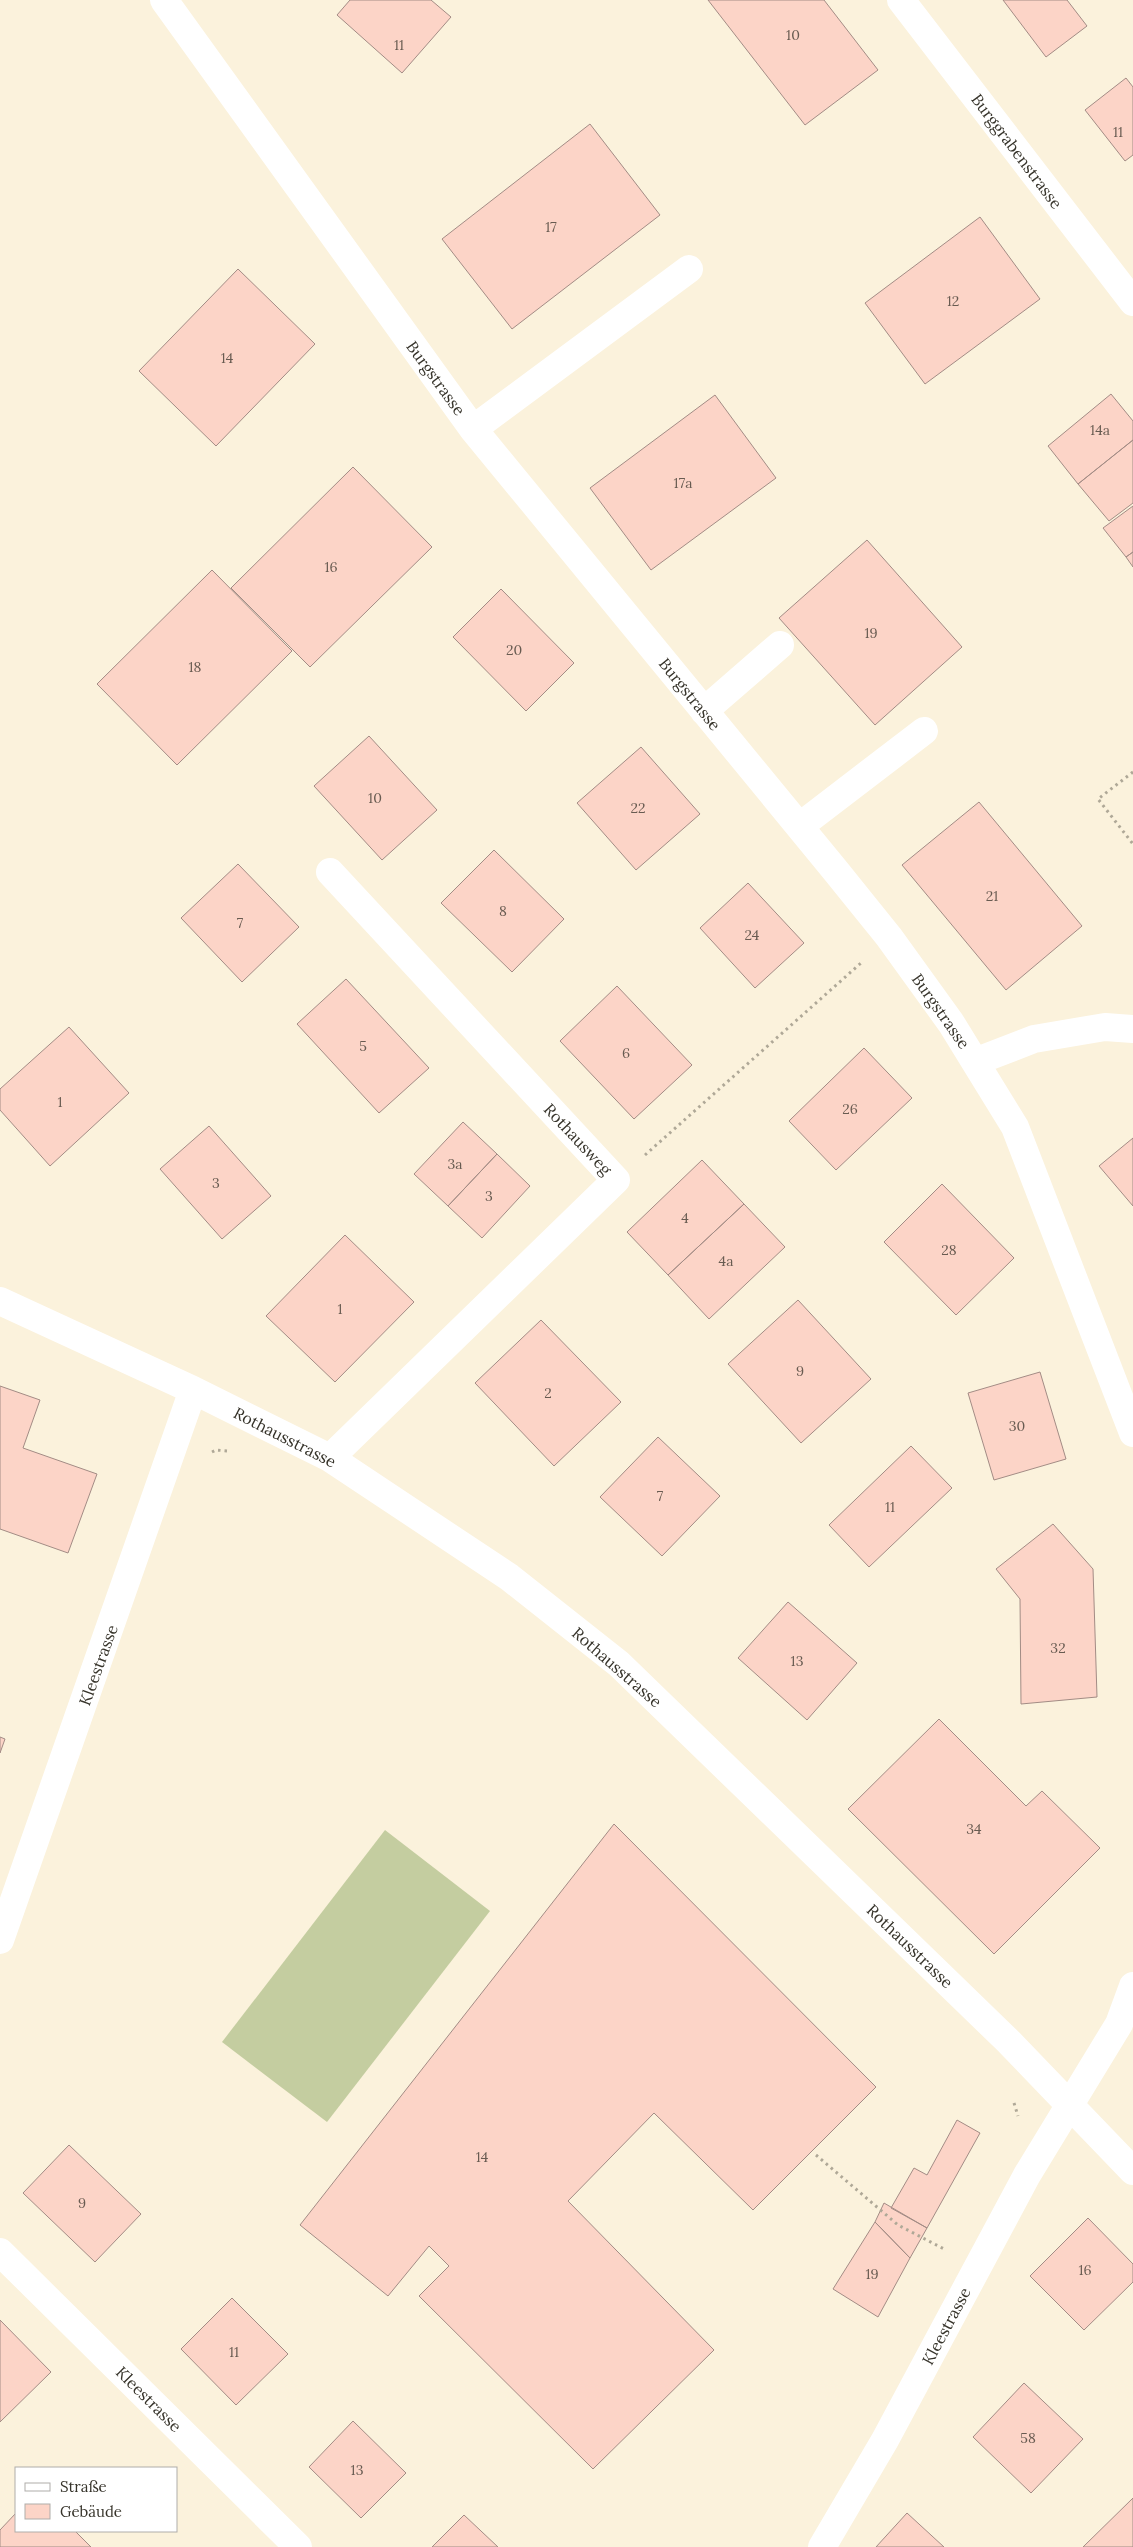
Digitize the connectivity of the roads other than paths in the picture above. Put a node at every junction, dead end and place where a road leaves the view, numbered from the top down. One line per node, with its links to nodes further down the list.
1 (164, 0): 5 (street, Burgstrasse)
2 (902, 0): 4 (street, Burggrabenstrasse)
3 (689, 269): 5 (street)
4 (1133, 302)
5 (473, 429): 7 (street, Burgstrasse)
6 (780, 645): 7 (street)
7 (704, 711): 9 (street, Burgstrasse)
8 (924, 731): 9 (street)
9 (800, 826): 12 (street, Burgstrasse)
10 (330, 872): 16 (street, Rothausweg)
11 (1133, 1029): 12 (street)
12 (977, 1061): 15 (street, Burgstrasse)
13 (0, 1301): 14 (street, Rothausstrasse)
14 (193, 1390): 16 (street, Rothausstrasse); 17 (street, Kleestrasse)
15 (1133, 1433)
16 (330, 1458): 19 (street, Rothausstrasse)
17 (0, 1940)
18 (1133, 1986): 19 (street)
19 (1071, 2105): 20 (street, Rothausstrasse); 23 (street, Kleestrasse)
20 (1133, 2171)
21 (0, 2252): 22 (street, Kleestrasse)
22 (298, 2547)
23 (822, 2547)

